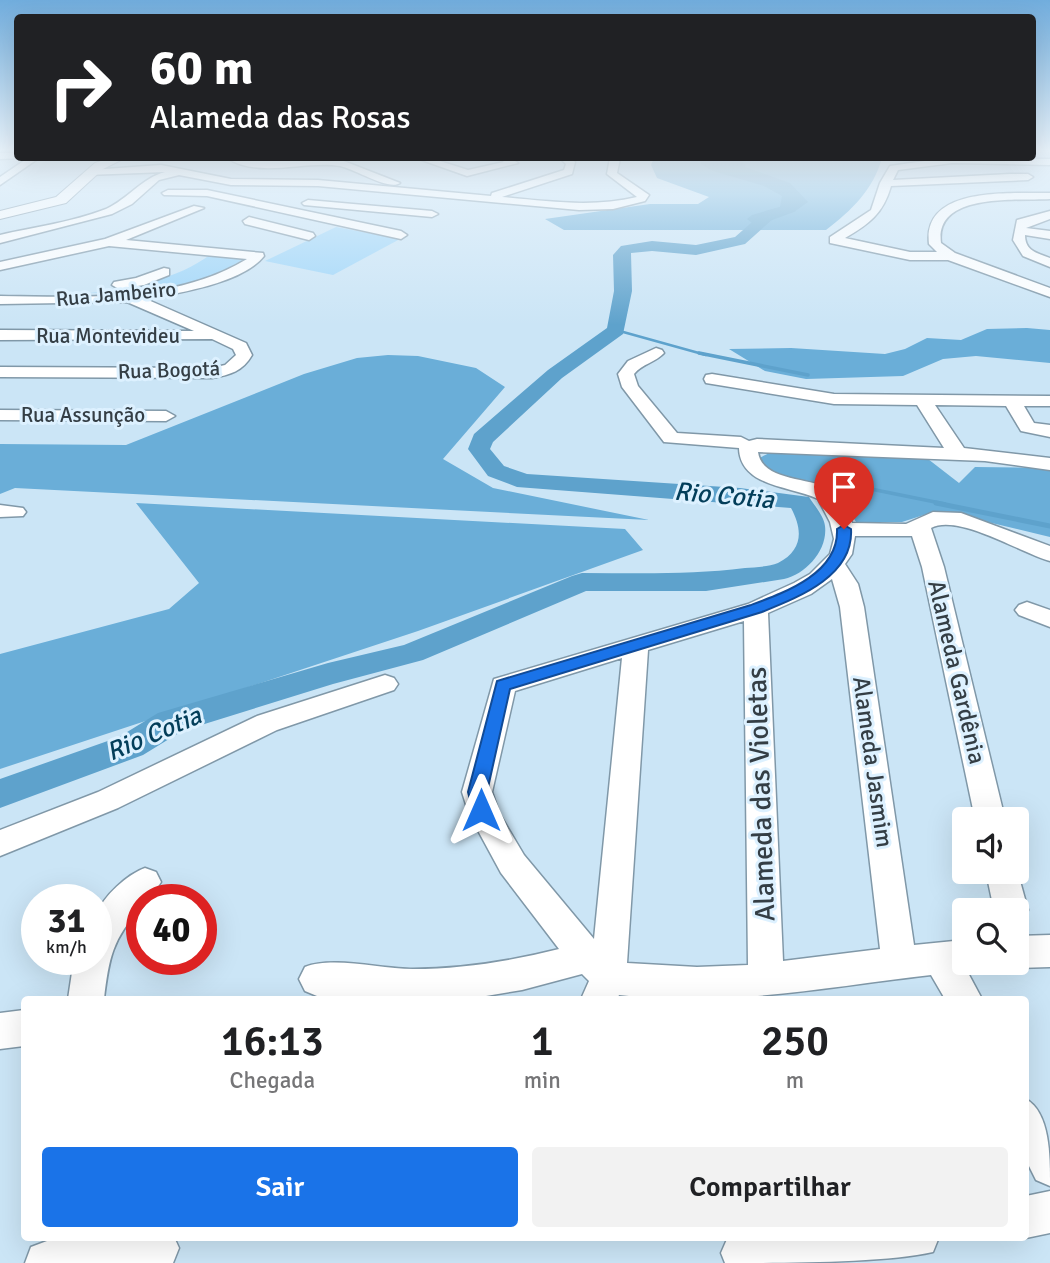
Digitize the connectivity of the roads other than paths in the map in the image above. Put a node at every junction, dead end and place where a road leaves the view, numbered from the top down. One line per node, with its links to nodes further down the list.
1 (38, 207): 14 (main road)
2 (117, 207): 21 (street)
3 (199, 207): 23 (street)
4 (263, 207): 12 (street)
5 (275, 207): 12 (street)
6 (353, 207): 13 (street)
7 (568, 207): 8 (street)
8 (597, 207)
9 (879, 207): 22 (street)
10 (950, 207): 25 (street)
11 (1015, 207): 15 (street)
12 (271, 209): 18 (street)
13 (432, 214)
14 (0, 215)
15 (1050, 215): 17 (street)
16 (235, 217): 20 (street)
17 (1019, 230): 19 (street); 26 (street)
18 (401, 235)
19 (1050, 235)
20 (309, 236)
21 (0, 239)
22 (834, 240): 24 (street); 25 (street)
23 (109, 242): 27 (street); 32 (street, Rua Jambeiro)
24 (839, 254)
25 (950, 256): 31 (street)
26 (1050, 263)
27 (0, 266)
28 (164, 272): 30 (street)
29 (71, 285): 34 (street)
30 (91, 285)
31 (1050, 293)
32 (130, 298): 34 (street, Rua Jambeiro); 36 (street, Rua Bogotá)
33 (0, 300): 34 (street, Rua Jambeiro)
34 (51, 300)
35 (0, 335): 36 (street, Rua Montevideu)
36 (216, 336): 38 (street, Rua Bogotá)
37 (656, 353): 46 (street)
38 (0, 372)
39 (712, 379): 40 (street)
40 (923, 400): 41 (street); 47 (street)
41 (1012, 401): 42 (street); 45 (street)
42 (1050, 401)
43 (0, 415): 44 (street, Rua Assunção)
44 (166, 416)
45 (1050, 431)
46 (741, 443)
47 (958, 454): 48 (street); 50 (street)
48 (1050, 464)
49 (920, 527): 50 (street); 51 (street); 58 (street, Alameda Gardênia)
50 (844, 529): 52 (street)
51 (1050, 554)
52 (835, 565): 53 (street); 63 (street, Alameda Jasmim)
53 (756, 608): 56 (street); 68 (street, Alameda das Violetas)
54 (1027, 610): 55 (street)
55 (1050, 619)
56 (636, 644): 66 (street); 66 (street)
57 (385, 684): 59 (street)
58 (987, 807)
59 (0, 843)
60 (145, 881): 61 (street)
61 (112, 919)
62 (952, 957): 63 (street)
63 (900, 961): 68 (street)
64 (89, 975): 69 (street)
65 (957, 975): 70 (street)
66 (598, 977): 67 (street); 68 (street)
67 (317, 979)
68 (766, 979)
69 (86, 996)
70 (963, 996)
71 (21, 1028): 72 (street)
72 (0, 1031)
73 (1029, 1125): 74 (street)
74 (1050, 1166)
75 (1050, 1212): 76 (street)
76 (1029, 1216)
77 (867, 1241): 79 (street)
78 (157, 1250): 80 (street)
79 (741, 1251)
80 (47, 1263)

